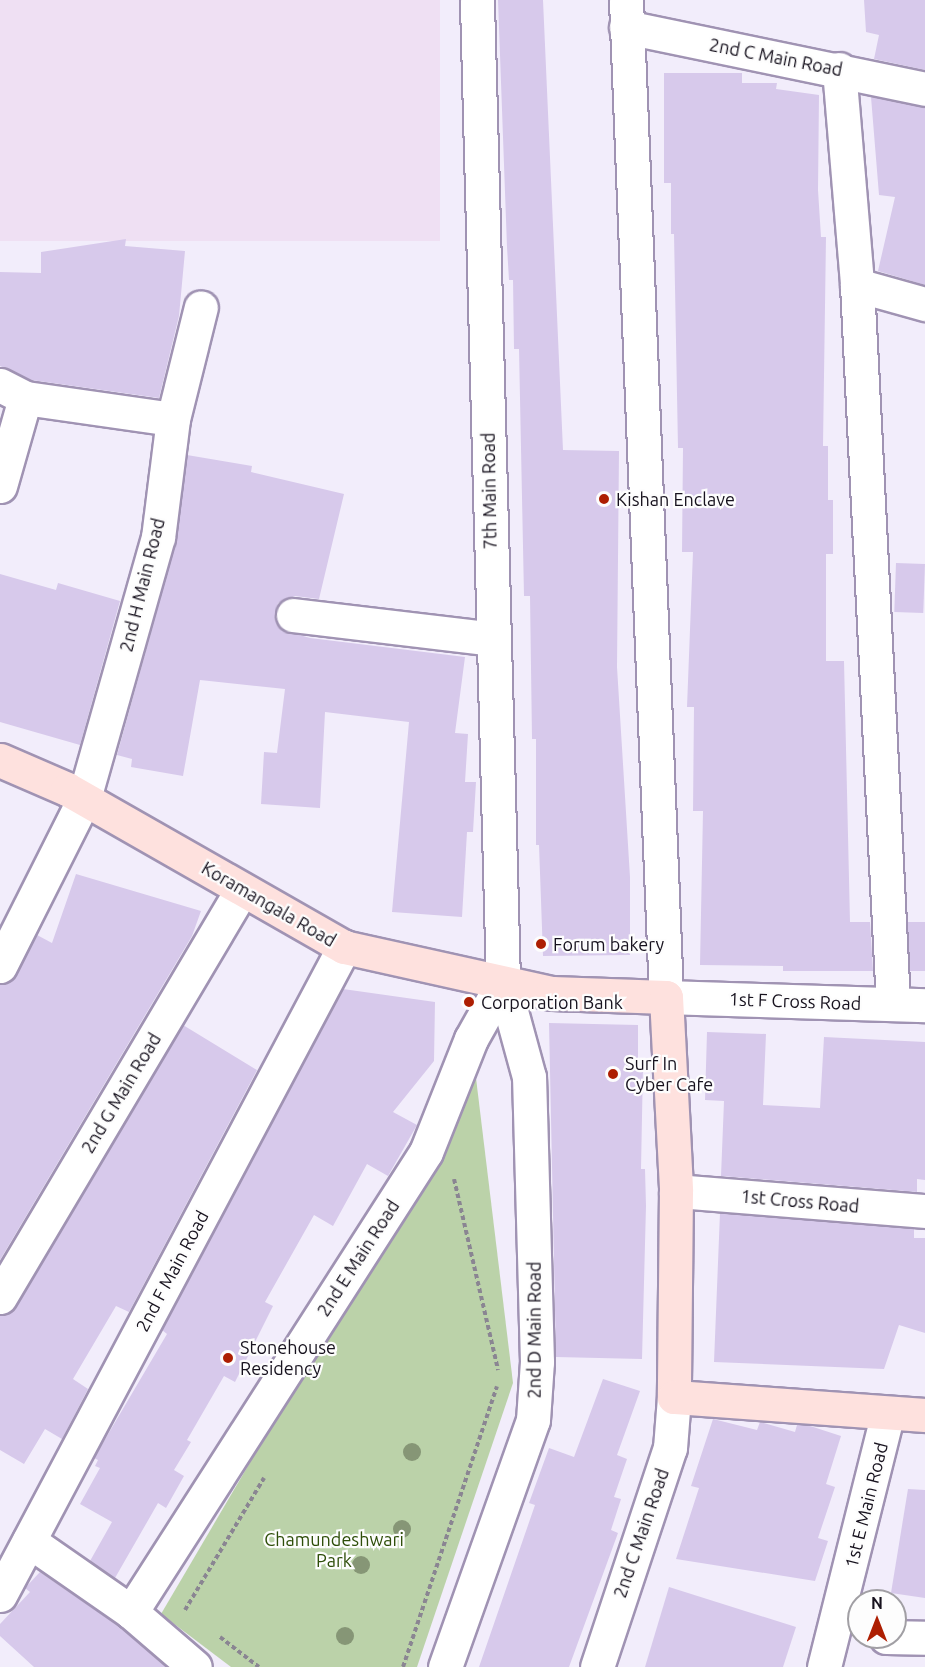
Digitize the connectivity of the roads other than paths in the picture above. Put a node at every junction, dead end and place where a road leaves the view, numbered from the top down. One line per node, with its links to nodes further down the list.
1 (477, 0): 12 (street, 7th Main Road)
2 (626, 14): 3 (street, 2nd C Main Road); 19 (street)
3 (839, 69): 4 (street, 2nd C Main Road); 5 (street)
4 (925, 89)
5 (857, 285): 6 (street); 20 (street)
6 (925, 304)
7 (201, 308): 9 (street, 2nd H Main Road)
8 (13, 392): 9 (street); 10 (street)
9 (173, 418): 14 (street, 2nd H Main Road)
10 (0, 486)
11 (293, 615): 12 (street)
12 (493, 639): 18 (street, 7th Main Road)
13 (0, 760): 14 (street, Koramangala Road)
14 (84, 799): 15 (street, Koramangala Road); 17 (street, 2nd H Main Road)
15 (242, 889): 16 (street, Koramangala Road); 24 (street, 2nd G Main Road)
16 (344, 947): 18 (street, Koramangala Road); 28 (street, 2nd F Main Road)
17 (0, 966)
18 (503, 982): 19 (street, Koramangala Road); 31 (street, 2nd E Main Road); 36 (street, 2nd D Main Road)
19 (666, 997): 20 (street, 1st F Cross Road); 22 (street)
20 (893, 1004): 21 (street, 1st F Cross Road)
21 (925, 1005)
22 (676, 1191): 23 (street, 1st Cross Road); 25 (street)
23 (925, 1211)
24 (0, 1297)
25 (674, 1396): 26 (street); 37 (street, 2nd C Main Road)
26 (888, 1413): 27 (street); 29 (street, 1st E Main Road)
27 (925, 1415)
28 (29, 1541): 30 (street, 2nd F Main Road); 31 (street)
29 (856, 1589)
30 (0, 1595)
31 (131, 1612): 35 (street)
32 (847, 1636): 38 (street, 1st E Main Road)
33 (907, 1638): 34 (street)
34 (925, 1638)
35 (195, 1667)
36 (445, 1667)
37 (597, 1667)
38 (824, 1667)

